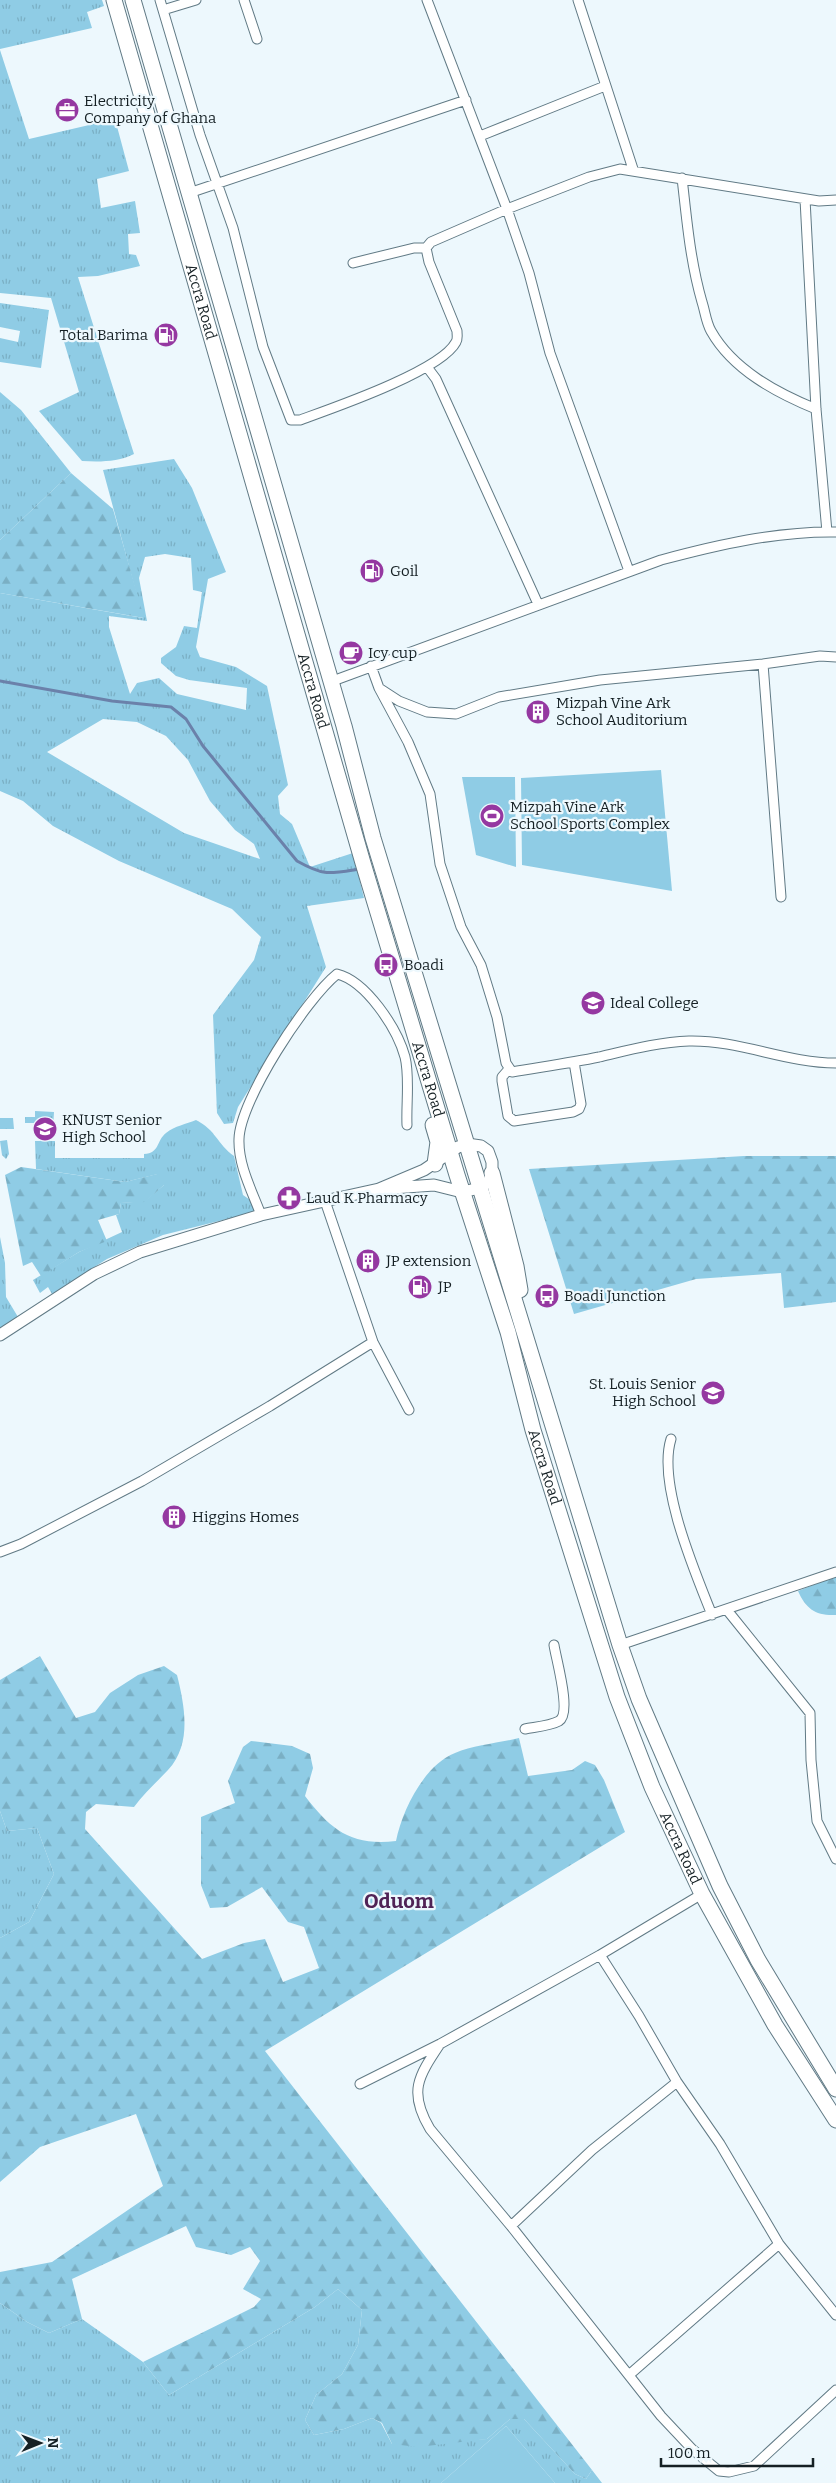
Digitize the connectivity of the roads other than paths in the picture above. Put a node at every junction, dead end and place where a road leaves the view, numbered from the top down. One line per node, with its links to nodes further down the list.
1 (114, 0): 33 (highway, Accra Road)
2 (133, 0): 16 (highway, Accra Road)
3 (160, 0): 8 (street)
4 (196, 0): 8 (street)
5 (244, 0): 9 (street)
6 (427, 0): 11 (street)
7 (578, 0): 10 (street)
8 (163, 10): 15 (street)
9 (257, 40)
10 (605, 86): 12 (street); 13 (street)
11 (466, 100): 12 (street); 15 (street)
12 (480, 136): 19 (street)
13 (633, 169): 14 (street); 19 (street)
14 (682, 178): 17 (street); 23 (street)
15 (216, 184): 16 (street); 22 (street)
16 (189, 193): 30 (highway, Accra Road)
17 (805, 199): 18 (street); 23 (street)
18 (836, 200)
19 (507, 209): 20 (street); 25 (street)
20 (426, 248): 21 (street); 22 (street)
21 (353, 263)
22 (427, 368): 26 (street)
23 (816, 409): 24 (street)
24 (831, 532): 25 (street)
25 (629, 571): 26 (street)
26 (538, 604): 29 (street)
27 (836, 656): 28 (street)
28 (763, 664): 31 (street); 32 (street)
29 (372, 666): 30 (street); 31 (street)
30 (330, 682): 38 (highway, Accra Road)
31 (380, 688): 36 (street)
32 (780, 897)
33 (417, 1040): 39 (highway, Accra Road); 40 (highway)
34 (574, 1062): 35 (street); 36 (street); 36 (street)
35 (836, 1063)
36 (509, 1069)
37 (407, 1126): 46 (street)
38 (467, 1144): 39 (street); 41 (street); 42 (highway, Accra Road)
39 (451, 1152): 40 (street); 44 (highway, Accra Road)
40 (435, 1164): 43 (street)
41 (492, 1173): 42 (street); 47 (highway)
42 (480, 1188): 44 (street); 47 (highway, Accra Road)
43 (378, 1189): 44 (street); 45 (street)
44 (462, 1192): 60 (highway, Accra Road)
45 (325, 1201): 46 (street); 49 (street)
46 (261, 1215): 48 (street)
47 (526, 1334): 57 (highway, Accra Road)
48 (0, 1335)
49 (373, 1342): 50 (street); 52 (street)
50 (409, 1410)
51 (671, 1439): 55 (street)
52 (0, 1552)
53 (836, 1572): 54 (street)
54 (727, 1610): 55 (street); 59 (street)
55 (712, 1615): 57 (street)
56 (554, 1645): 58 (street)
57 (620, 1645): 65 (highway, Accra Road)
58 (525, 1730)
59 (836, 1859)
60 (702, 1894): 61 (street); 66 (highway, Accra Road)
61 (600, 1955): 62 (street); 63 (street)
62 (440, 2044): 64 (street); 67 (street)
63 (677, 2082): 67 (street); 68 (street)
64 (360, 2084)
65 (836, 2089)
66 (836, 2120)
67 (511, 2226): 70 (street)
68 (779, 2244): 69 (street); 70 (street)
69 (836, 2315)
70 (629, 2375): 71 (street)
71 (836, 2390)

